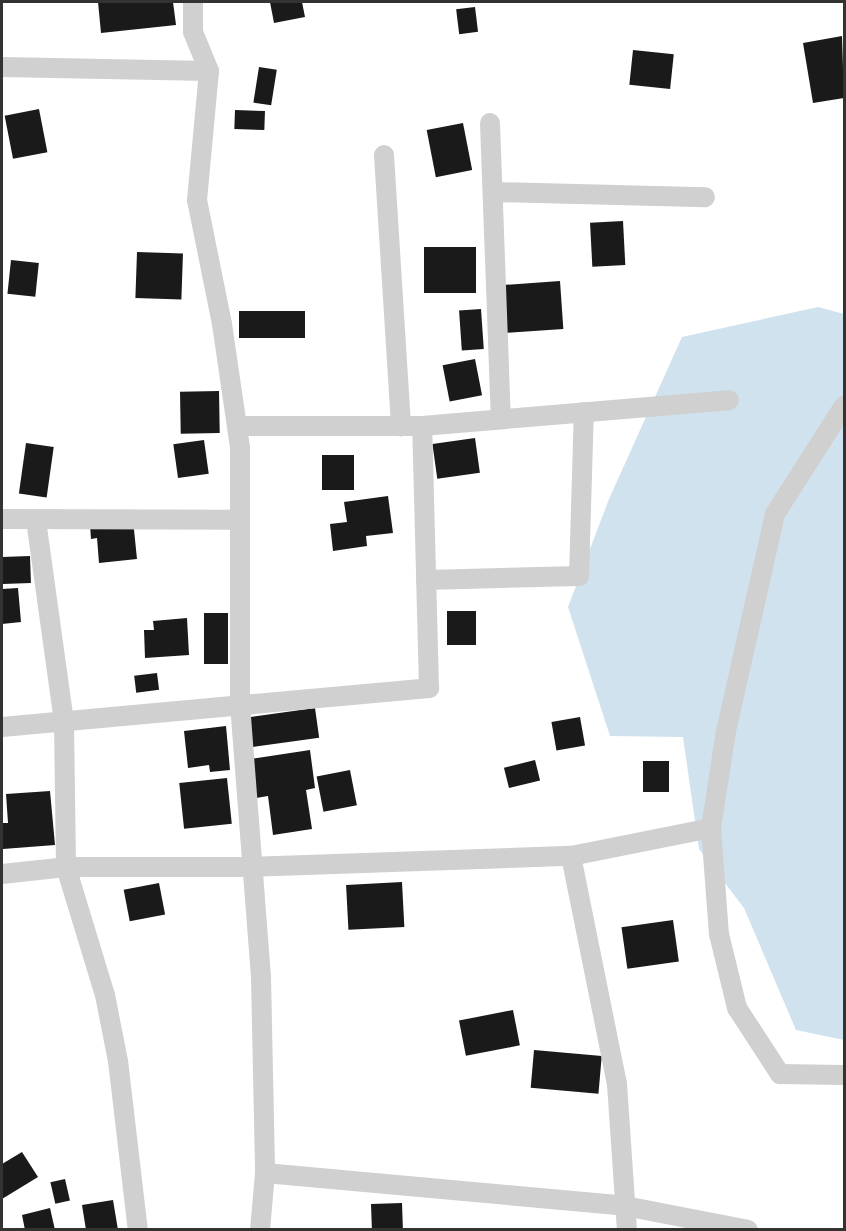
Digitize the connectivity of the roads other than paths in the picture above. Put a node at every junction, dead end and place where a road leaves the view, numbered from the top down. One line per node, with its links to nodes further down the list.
1 (193, 2): 3 (street)
2 (2, 67): 3 (street)
3 (209, 71): 12 (street)
4 (490, 123): 6 (street)
5 (384, 155): 13 (street)
6 (493, 192): 7 (street); 11 (street)
7 (705, 198)
8 (729, 400): 10 (street)
9 (844, 406): 22 (street)
10 (584, 412): 11 (street); 18 (street)
11 (501, 419): 14 (street)
12 (237, 426): 13 (street); 17 (street)
13 (401, 426): 14 (street)
14 (422, 426): 18 (street)
15 (2, 519): 16 (street)
16 (36, 520): 17 (street); 20 (street)
17 (239, 520): 19 (street)
18 (426, 580): 19 (street)
19 (240, 704): 20 (street); 25 (street)
20 (64, 722): 21 (street); 24 (street)
21 (2, 727)
22 (711, 828): 23 (street); 27 (street)
23 (571, 856): 25 (street); 29 (street)
24 (66, 867): 25 (street); 26 (street); 30 (street)
25 (250, 867): 28 (street)
26 (2, 874)
27 (844, 1075)
28 (265, 1173): 29 (street); 31 (street)
29 (625, 1206): 32 (street); 33 (street)
30 (138, 1230)
31 (260, 1230)
32 (627, 1230)
33 (747, 1230)

